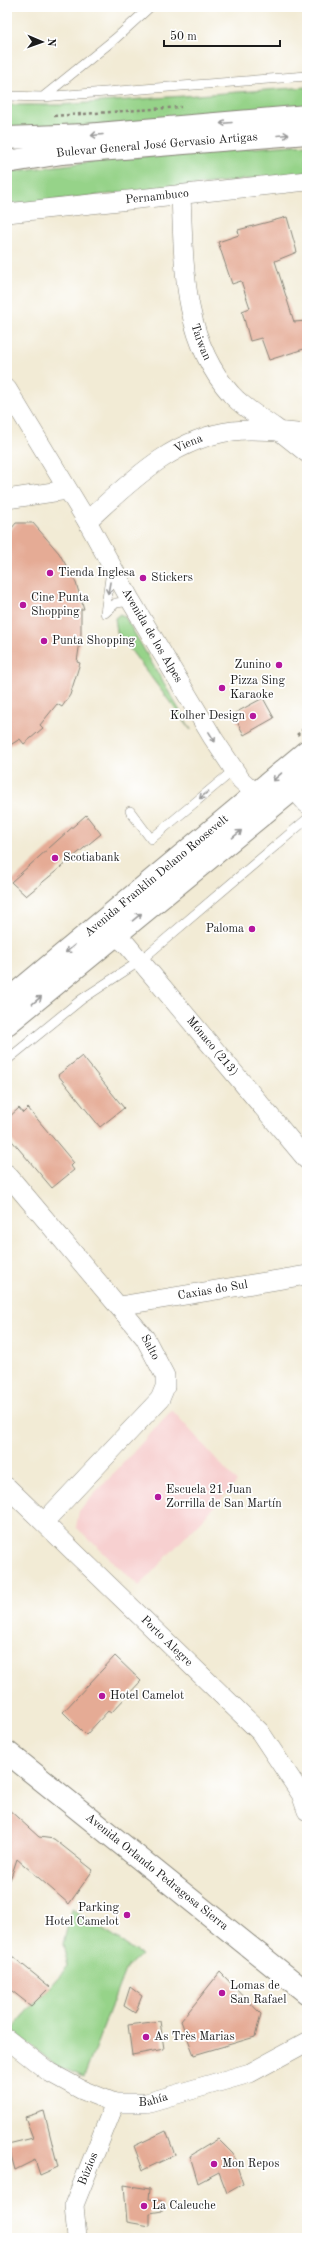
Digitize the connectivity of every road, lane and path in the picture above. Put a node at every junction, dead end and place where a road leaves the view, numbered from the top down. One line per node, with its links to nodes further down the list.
1 (150, 7): 4 (lane)
2 (307, 76): 4 (lane)
3 (7, 96): 4 (lane)
4 (42, 98)
5 (185, 106): 6 (path)
6 (50, 116)
7 (307, 116): 9 (main road, Bulevar General José Gervasio Artigas, one-way to 9)
8 (307, 133): 10 (main road, Bulevar General José Gervasio Artigas, one-way to 8)
9 (7, 138)
10 (7, 162)
11 (307, 181): 12 (street, Pernambuco)
12 (181, 195): 13 (street, Pernambuco); 15 (street, Taiwan)
13 (7, 213)
14 (7, 388): 18 (street, Avenida de los Alpes)
15 (281, 432): 16 (street); 17 (street); 20 (street, Viena)
16 (307, 434)
17 (307, 454)
18 (67, 490): 19 (street); 20 (street, Avenida de los Alpes)
19 (7, 499)
20 (87, 521): 21 (street, Avenida de los Alpes)
21 (110, 564): 22 (street, Avenida de los Alpes); 22 (lane, one-way to 22)
22 (131, 601): 24 (street, Avenida de los Alpes, one-way to 24)
23 (307, 751): 26 (main road, Avenida Franklin Delano Roosevelt, one-way to 26)
24 (234, 770): 26 (street, Avenida de los Alpes); 27 (lane, one-way to 27)
25 (303, 790): 26 (main road, Avenida Franklin Delano Roosevelt)
26 (263, 801): 29 (main road, Avenida Franklin Delano Roosevelt, one-way to 26); 31 (main road, Avenida Franklin Delano Roosevelt, one-way to 31)
27 (130, 811)
28 (307, 819): 30 (lane)
29 (115, 935): 30 (street, Mónaco (213)); 32 (main road, Avenida Franklin Delano Roosevelt, one-way to 29)
30 (140, 962): 33 (lane); 34 (street, Mónaco (213))
31 (7, 1001)
32 (7, 1024)
33 (7, 1060)
34 (307, 1160)
35 (7, 1174): 37 (street, Salto)
36 (307, 1275): 37 (street, Caxias do Sul)
37 (119, 1306): 39 (street, Salto)
38 (7, 1487): 39 (street, Porto Alegre)
39 (44, 1522): 41 (street, Porto Alegre)
40 (7, 1752): 42 (main road, Avenida Orlando Pedragosa Sierra)
41 (307, 1811)
42 (307, 1993)
43 (7, 2039): 45 (street, Bahía)
44 (307, 2042): 45 (street, Bahía)
45 (115, 2103): 46 (street, Búzios)
46 (77, 2238)

